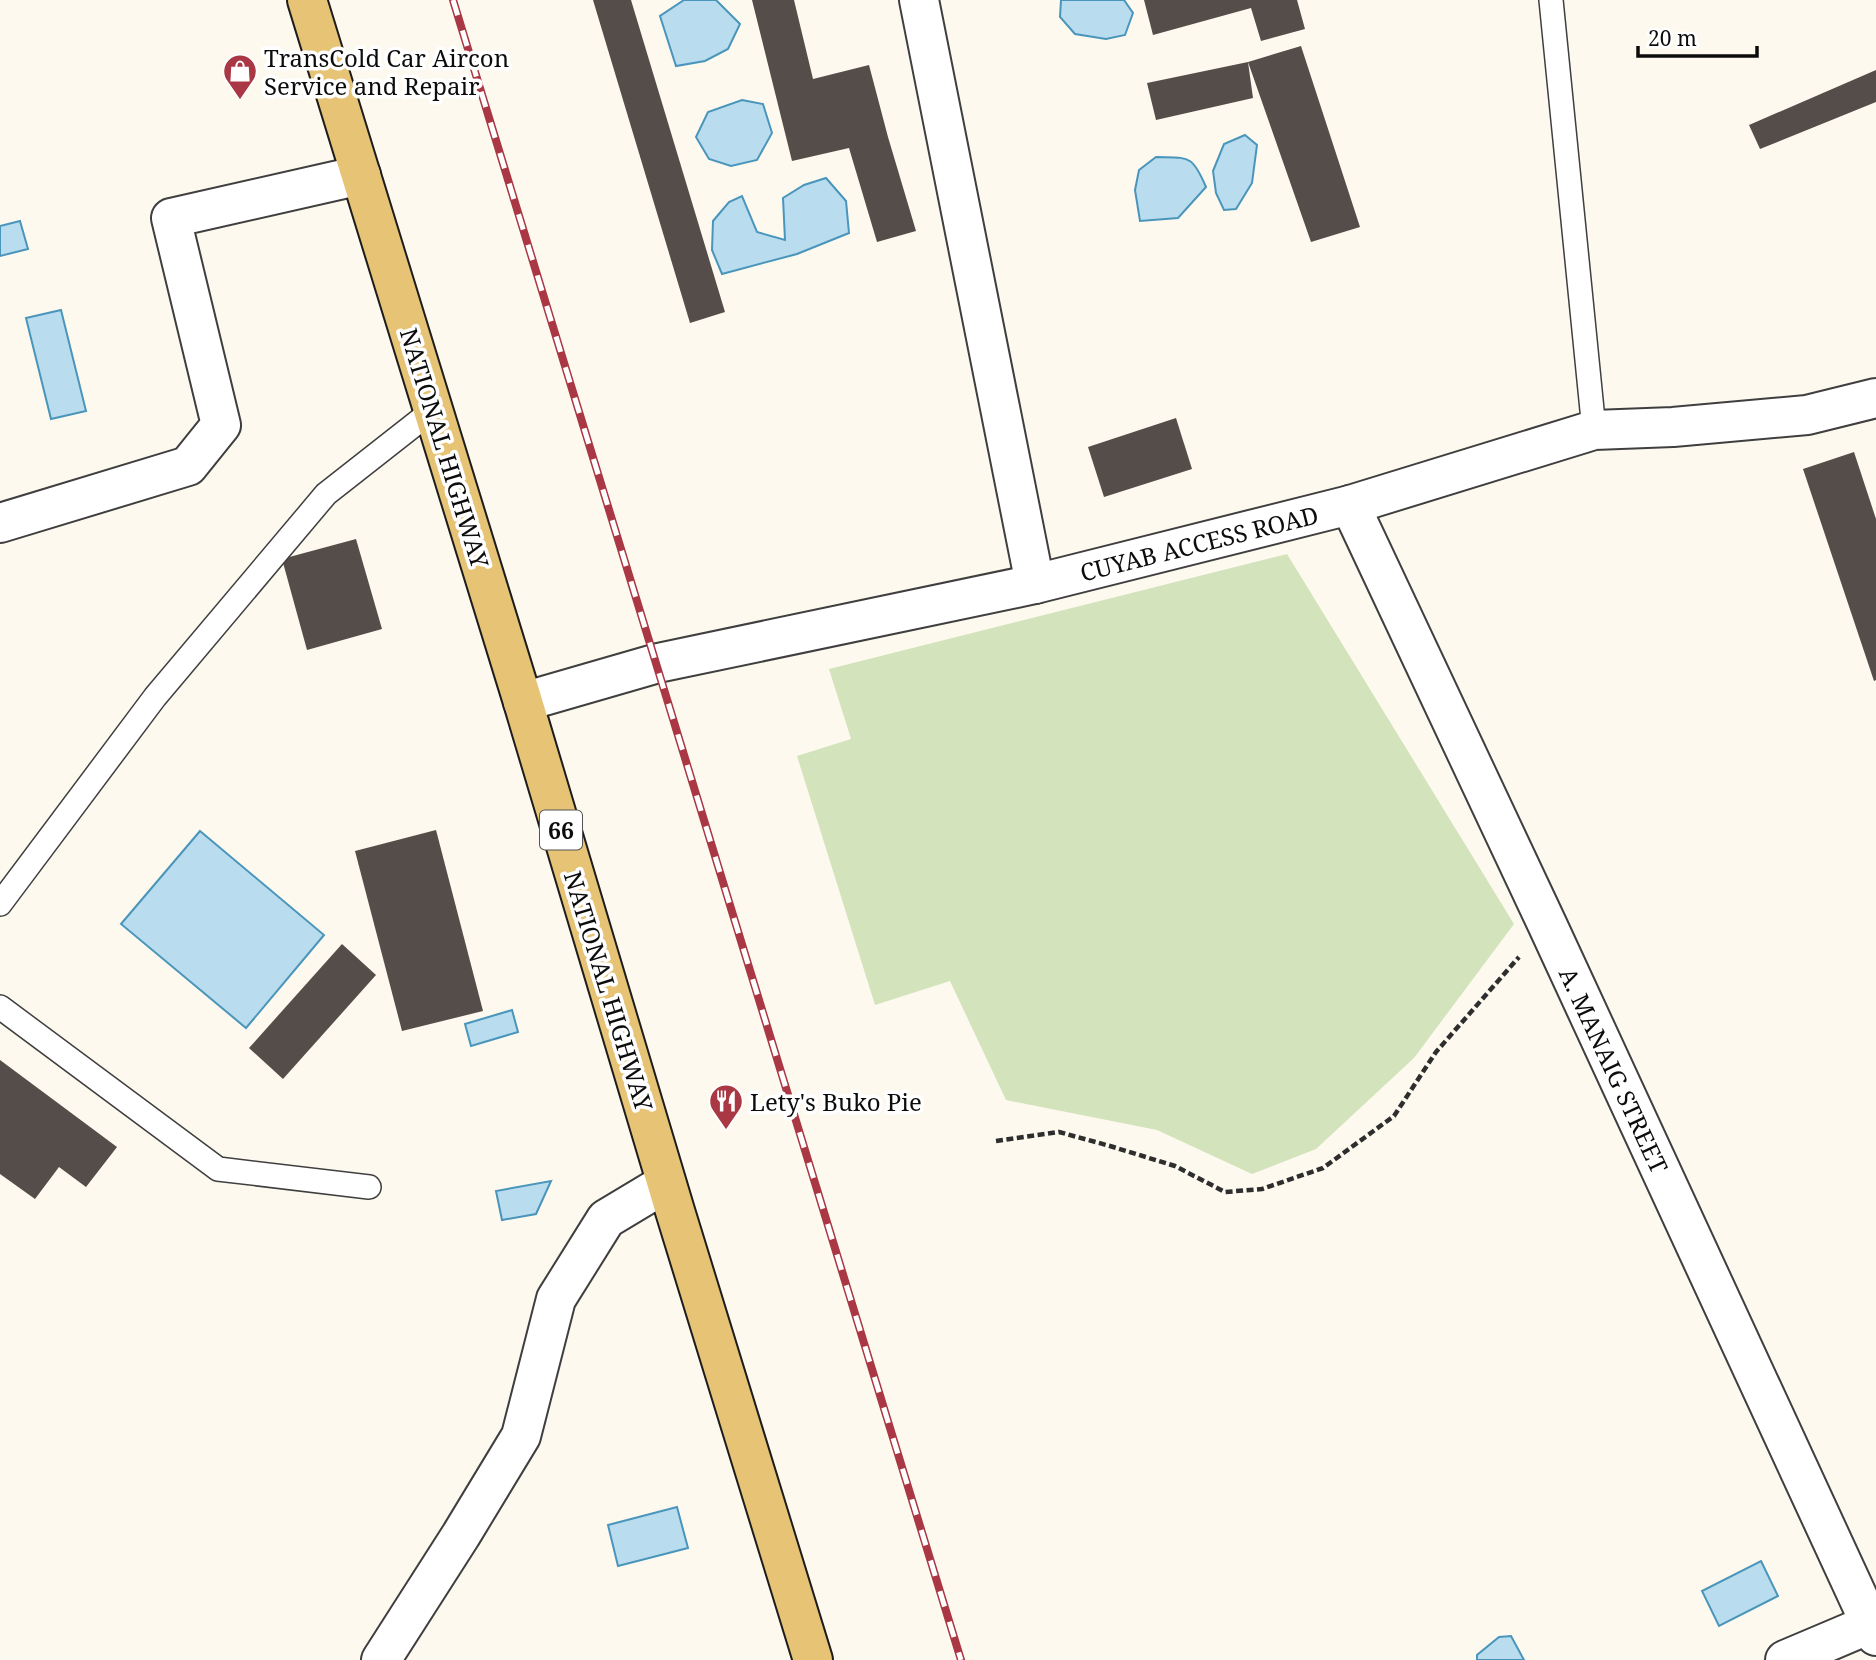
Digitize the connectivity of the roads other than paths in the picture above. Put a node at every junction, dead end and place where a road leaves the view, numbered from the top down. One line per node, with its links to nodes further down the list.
1 (307, 0): 4 (main road, NATIONAL HIGHWAY / 66)
2 (919, 0): 10 (street)
3 (1551, 0): 7 (lane)
4 (361, 175): 6 (main road, NATIONAL HIGHWAY / 66); 9 (street)
5 (1876, 398): 7 (street, CUYAB ACCESS ROAD)
6 (433, 410): 11 (main road, NATIONAL HIGHWAY / 66); 12 (lane)
7 (1594, 430): 8 (street, CUYAB ACCESS ROAD)
8 (1350, 505): 10 (street, CUYAB ACCESS ROAD); 16 (street, A. MANAIG STREET)
9 (0, 523)
10 (1035, 584): 11 (street, CUYAB ACCESS ROAD)
11 (523, 702): 14 (main road, NATIONAL HIGHWAY / 66)
12 (0, 904)
13 (0, 1007): 15 (lane)
14 (666, 1182): 17 (street); 18 (main road, NATIONAL HIGHWAY / 66)
15 (369, 1187)
16 (1873, 1630): 19 (street)
17 (381, 1660)
18 (813, 1660)
19 (1785, 1660)

